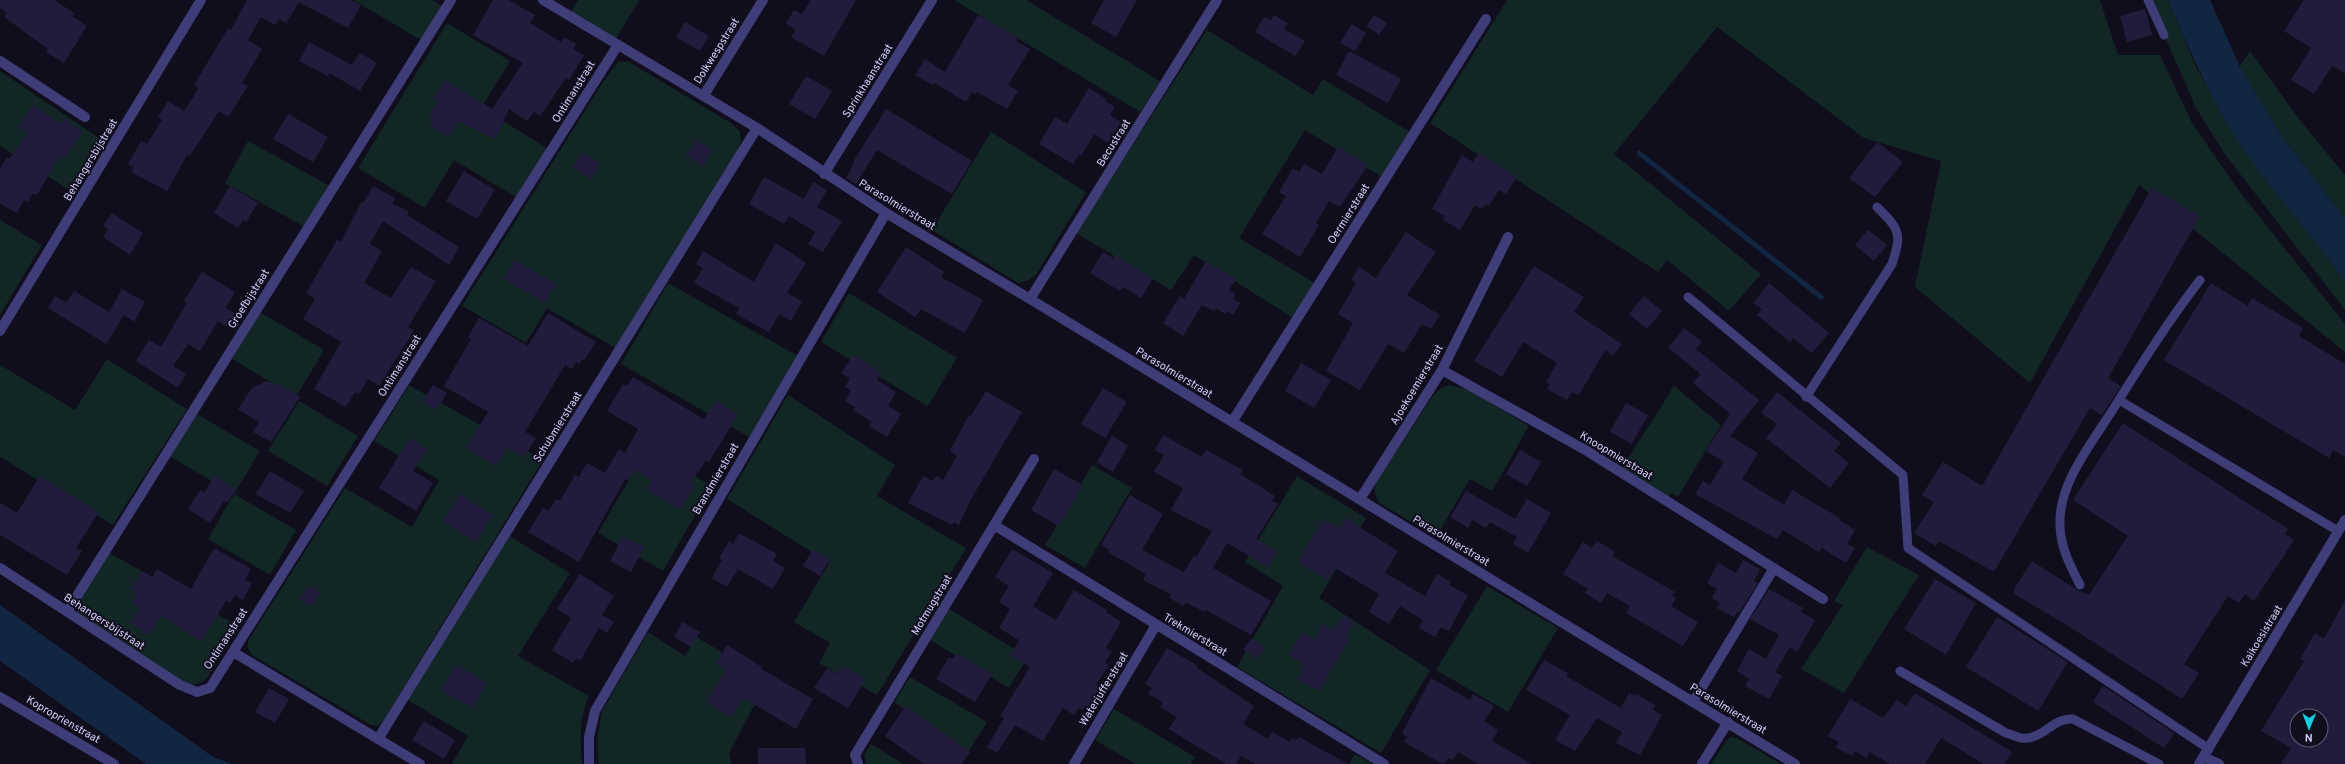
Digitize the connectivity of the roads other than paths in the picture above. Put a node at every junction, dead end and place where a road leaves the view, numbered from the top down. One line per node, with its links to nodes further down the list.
1 (201, 0): 22 (street, Behangersbijstraat)
2 (451, 0): 36 (street, Groefbijstraat)
3 (543, 0): 10 (street, Parasolmierstraat)
4 (763, 0): 12 (street, Dolkwespstraat)
5 (932, 0): 15 (street, Sprinkhaanstraat)
6 (1217, 0): 21 (street, Becustraat)
7 (2148, 0): 9 (lane)
8 (1486, 19): 26 (street, Oermierstraat)
9 (2164, 35)
10 (618, 45): 12 (street, Parasolmierstraat); 38 (street, Ontimanstraat)
11 (0, 61): 13 (street)
12 (704, 95): 14 (street, Parasolmierstraat)
13 (85, 117)
14 (757, 128): 15 (street, Parasolmierstraat); 44 (street, Schubmierstraat)
15 (824, 174): 17 (street, Parasolmierstraat)
16 (1877, 207): 24 (lane)
17 (886, 213): 21 (street, Parasolmierstraat); 48 (street, Brandmierstraat)
18 (1508, 237): 23 (street, Ajoekoemierstraat)
19 (2200, 280): 25 (lane)
20 (1688, 297): 24 (lane)
21 (1030, 299): 26 (street, Parasolmierstraat)
22 (0, 331)
23 (1442, 370): 28 (street, Ajoekoemierstraat); 33 (street, Knoopmierstraat)
24 (1806, 397): 45 (lane)
25 (2119, 400): 31 (lane); 34 (lane)
26 (1232, 422): 28 (street, Parasolmierstraat)
27 (1034, 459): 30 (street, Motmugstraat)
28 (1360, 499): 42 (street, Parasolmierstraat)
29 (2345, 520): 31 (street, Kaikoesistraat)
30 (994, 525): 37 (street, Trekmierstraat); 49 (street, Motmugstraat)
31 (2338, 531): 45 (street, Kaikoesistraat)
32 (0, 568): 36 (street, Behangersbijstraat)
33 (1774, 568): 35 (street, Knoopmierstraat); 42 (street)
34 (2080, 585)
35 (1823, 599)
36 (67, 612): 40 (street, Behangersbijstraat)
37 (1156, 625): 50 (street, Waterjufferstraat); 51 (street, Trekmierstraat)
38 (233, 652): 40 (street, Ontimanstraat); 44 (street)
39 (1900, 671): 54 (lane)
40 (197, 692)
41 (0, 697): 46 (street, Koproprienstraat)
42 (1693, 702): 43 (street, Parasolmierstraat)
43 (1728, 722): 52 (street); 53 (street, Parasolmierstraat)
44 (378, 739): 47 (street)
45 (2204, 756): 55 (street)
46 (114, 764)
47 (420, 764)
48 (589, 764)
49 (858, 764)
50 (1074, 764)
51 (1384, 764)
52 (1702, 764)
53 (1795, 764)
54 (2159, 764)
55 (2219, 764)

